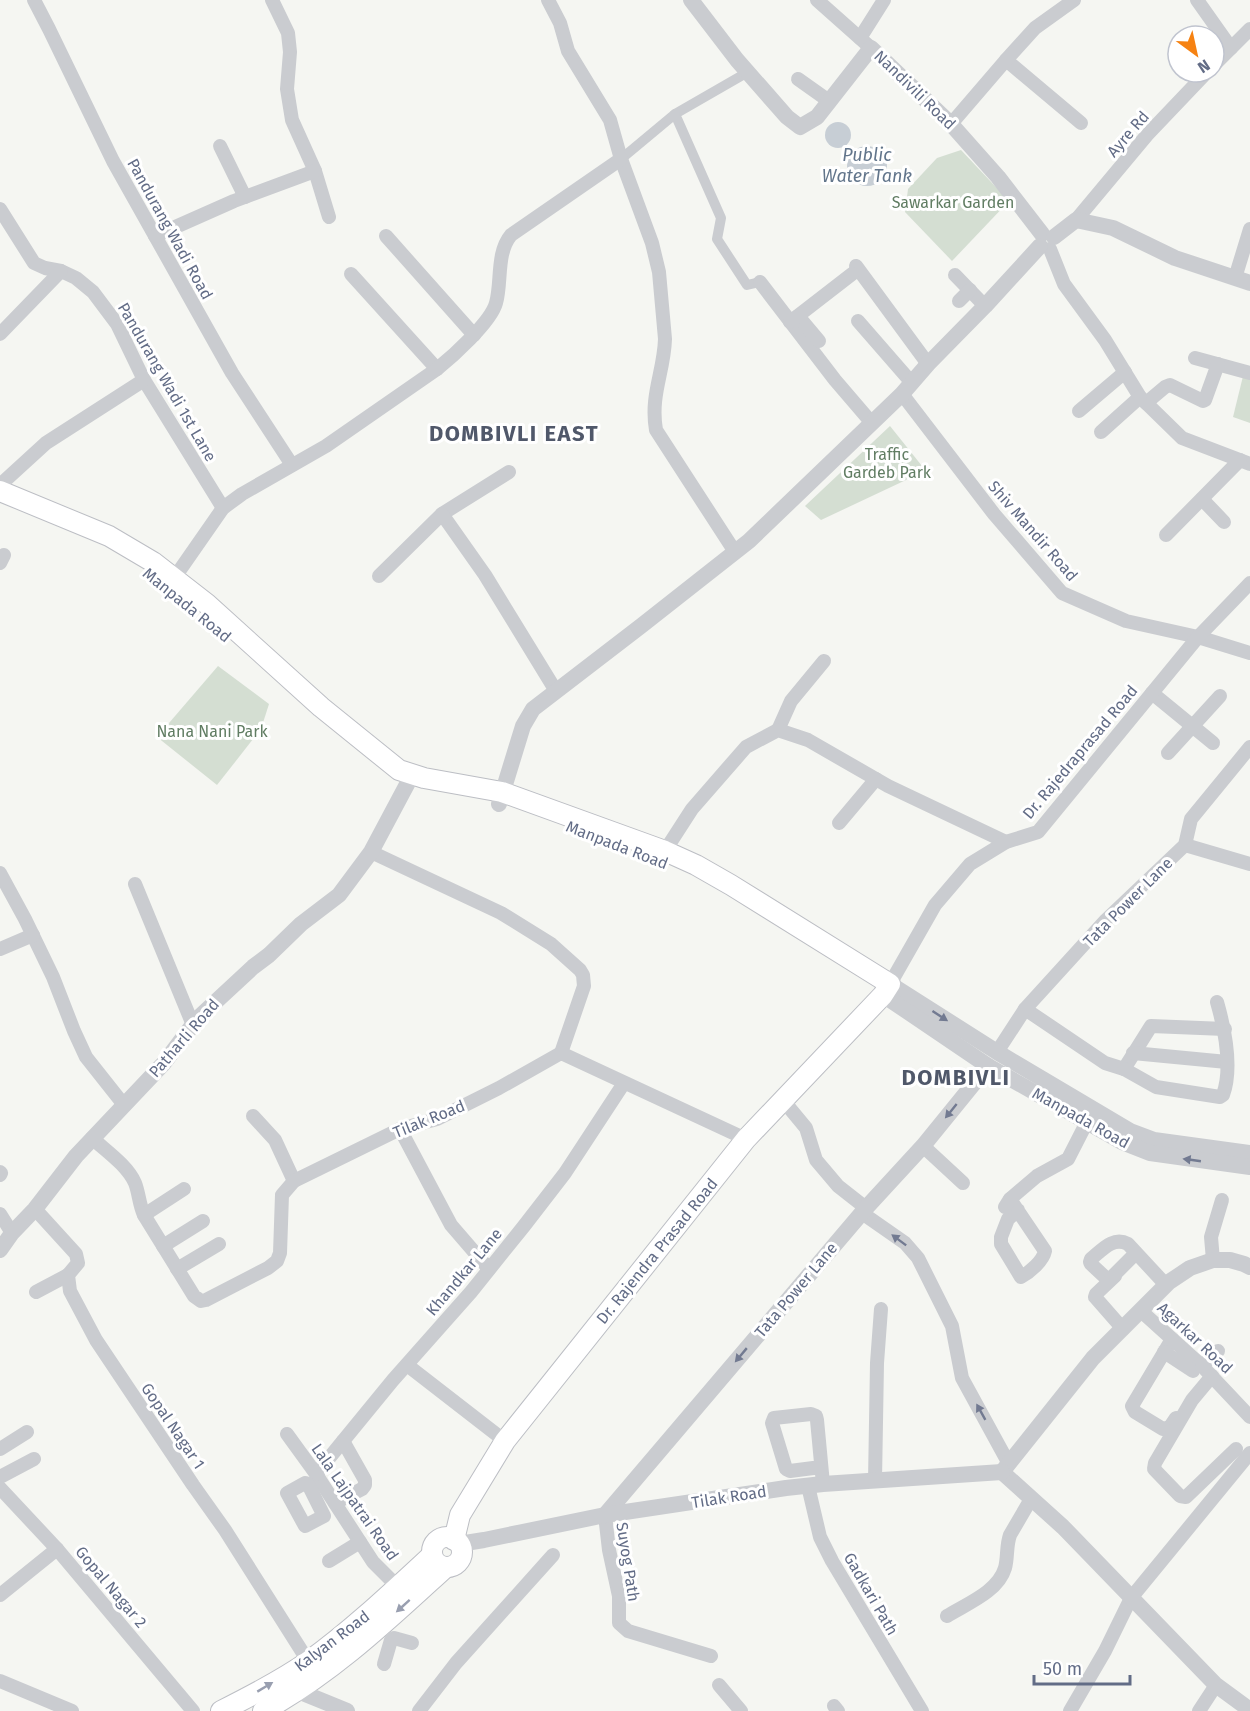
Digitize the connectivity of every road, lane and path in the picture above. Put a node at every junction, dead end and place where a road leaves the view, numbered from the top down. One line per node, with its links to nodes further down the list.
1 (34, 0): 29 (street, Pandurang Wadi Road)
2 (272, 0): 23 (street)
3 (548, 0): 22 (street)
4 (691, 0): 14 (street, Nandivili Road)
5 (817, 0): 10 (street)
6 (884, 0): 10 (street)
7 (1074, 0): 13 (street)
8 (1197, 0): 11 (street)
9 (1250, 29): 11 (street)
10 (865, 43): 17 (street, Nandivili Road); 20 (street, Nandivili Road)
11 (1231, 48): 12 (street)
12 (1226, 53)
13 (1005, 60): 19 (street); 20 (street)
14 (748, 72): 17 (street, Nandivili Road); 18 (street)
15 (798, 79): 17 (street)
16 (1196, 84): 27 (street, Ayre Rd)
17 (829, 101)
18 (675, 114): 22 (street); 36 (street)
19 (1081, 123)
20 (951, 124): 31 (street, Nandivili Road)
21 (220, 146): 24 (street)
22 (621, 159): 43 (street); 69 (street)
23 (315, 171): 24 (street); 26 (street)
24 (245, 197): 29 (street)
25 (0, 209): 32 (street, Pandurang Wadi 1st Lane)
26 (329, 218)
27 (1076, 220): 31 (street); 35 (street)
28 (1250, 229): 35 (street)
29 (155, 236): 58 (street, Pandurang Wadi Road)
30 (386, 236): 43 (street)
31 (1046, 241): 39 (street); 49 (street)
32 (61, 271): 42 (street); 51 (street, Pandurang Wadi 1st Lane)
33 (351, 274): 48 (street)
34 (956, 275): 37 (street)
35 (1242, 280)
36 (760, 282): 40 (street)
37 (970, 290): 38 (street); 39 (street)
38 (958, 301)
39 (985, 306): 46 (street)
40 (794, 319): 44 (street); 46 (street); 55 (street)
41 (858, 321): 52 (street, Shiv Mandir Road)
42 (0, 334)
43 (474, 335): 48 (street)
44 (819, 341)
45 (1195, 358): 47 (street)
46 (928, 364): 52 (street)
47 (1218, 364): 50 (street); 53 (street)
48 (437, 369): 58 (street)
49 (1125, 372): 53 (street); 54 (street)
50 (1250, 373)
51 (144, 380): 60 (street); 64 (street, Pandurang Wadi 1st Lane)
52 (907, 389): 55 (street); 73 (street, Shiv Mandir Road)
53 (1143, 400): 56 (street); 57 (street)
54 (1079, 411)
55 (871, 422): 69 (street)
56 (1101, 432)
57 (1245, 462): 62 (street)
58 (292, 465): 64 (street)
59 (509, 472): 65 (street)
60 (0, 485)
61 (0, 491): 67 (main road, Manpada Road)
62 (1203, 499): 66 (street); 68 (street)
63 (0, 505): 67 (main road, Manpada Road)
64 (223, 508): 71 (street)
65 (442, 514): 70 (street); 76 (street)
66 (1224, 522)
67 (68, 524): 71 (main road, Manpada Road)
68 (1166, 535)
69 (735, 552): 76 (street)
70 (379, 576)
71 (171, 583): 85 (main road, Manpada Road)
72 (1250, 583): 73 (street, Dr. Rajedraprasad Road)
73 (1198, 637): 74 (street, Shiv Mandir Road); 77 (street, Dr. Rajedraprasad Road)
74 (1250, 653)
75 (824, 661): 80 (street)
76 (556, 691): 86 (street)
77 (1152, 693): 79 (street); 88 (street, Dr. Rajedraprasad Road)
78 (1220, 696): 79 (street)
79 (1192, 726): 81 (street); 83 (street)
80 (778, 730): 84 (street); 91 (street)
81 (1213, 743)
82 (1250, 747): 89 (street, Tata Power Lane)
83 (1168, 753)
84 (876, 779): 87 (street); 88 (street)
85 (410, 780): 86 (main road, Manpada Road); 90 (street, Patharli Road)
86 (500, 798): 91 (main road, Manpada Road)
87 (839, 823)
88 (1006, 842): 97 (street, Dr. Rajedraprasad Road)
89 (1185, 844): 92 (street); 99 (street, Tata Power Lane)
90 (371, 852): 100 (street, Patharli Road); 102 (street)
91 (662, 855): 97 (main road, Manpada Road)
92 (1250, 864)
93 (0, 873): 95 (street)
94 (135, 884): 100 (street)
95 (33, 935): 96 (street); 109 (street)
96 (0, 949)
97 (887, 990): 104 (street, Manpada Road); 108 (main road, Dr. Rajendra Prasad Road)
98 (1217, 1002): 101 (street)
99 (1025, 1009): 104 (street, Tata Power Lane); 106 (street)
100 (193, 1025): 109 (street, Patharli Road)
101 (1225, 1029): 103 (street); 105 (street)
102 (561, 1053): 107 (street); 112 (street, Tilak Road)
103 (1133, 1053): 105 (street); 106 (street)
104 (992, 1059): 111 (street, Manpada Road); 115 (street, Tata Power Lane, one-way to 115)
105 (1227, 1062): 106 (street)
106 (1124, 1069)
107 (624, 1083): 114 (street); 138 (street, Khandkar Lane)
108 (782, 1099): 114 (main road, Dr. Rajendra Prasad Road); 124 (street)
109 (124, 1105): 113 (street, Patharli Road)
110 (253, 1116): 118 (street)
111 (1090, 1116): 116 (street, Manpada Road); 117 (street, Manpada Road, one-way to 111); 122 (street)
112 (400, 1130): 118 (street, Tilak Road); 138 (street)
113 (92, 1138): 123 (street, Patharli Road); 126 (street)
114 (746, 1139): 155 (main road, Dr. Rajendra Prasad Road)
115 (923, 1146): 119 (street); 124 (street, Tata Power Lane)
116 (1250, 1153)
117 (1250, 1167)
118 (294, 1181): 137 (street)
119 (963, 1183)
120 (184, 1189): 126 (street)
121 (1222, 1200): 134 (street)
122 (1014, 1202): 129 (street); 135 (street)
123 (35, 1209): 128 (street, Patharli Road); 139 (street, Gopal Nagar 1)
124 (864, 1210): 161 (street, one-way to 124); 171 (street, Tata Power Lane, one-way to 171)
125 (0, 1214): 128 (street)
126 (144, 1215): 130 (street)
127 (199, 1221): 130 (street)
128 (12, 1233): 132 (street, Patharli Road)
129 (997, 1243)
130 (162, 1244): 137 (street)
131 (219, 1244): 137 (street)
132 (0, 1250)
133 (1136, 1253): 140 (street)
134 (1213, 1260): 136 (street); 140 (street)
135 (1057, 1262)
136 (1248, 1262)
137 (177, 1269)
138 (489, 1269): 148 (street, Khandkar Lane)
139 (68, 1275): 141 (street); 184 (street, Gopal Nagar 1)
140 (1164, 1286): 143 (street); 144 (street)
141 (36, 1292)
142 (881, 1310): 166 (street)
143 (1141, 1311): 144 (street); 145 (street, Agarkar Road)
144 (1123, 1329): 161 (street)
145 (1172, 1339): 147 (street); 149 (street, Agarkar Road)
146 (1218, 1351): 149 (street)
147 (1164, 1352): 149 (street); 149 (street)
148 (407, 1365): 154 (street, Khandkar Lane); 155 (street)
149 (1204, 1371): 151 (street, Agarkar Road); 160 (street)
150 (761, 1415): 156 (street)
151 (1250, 1417)
152 (27, 1432): 157 (street)
153 (287, 1434): 162 (street, Lala Lajpatrai Road)
154 (343, 1441): 162 (street, Khandkar Lane); 169 (street)
155 (505, 1441): 174 (main road, Dr. Rajendra Prasad Road)
156 (776, 1448): 165 (street); 165 (street, Gadkari Path); 168 (street)
157 (0, 1449)
158 (1245, 1456): 160 (street); 163 (street)
159 (34, 1459): 164 (street)
160 (1222, 1463): 163 (street)
161 (1006, 1468): 166 (street, Tilak Road); 170 (street)
162 (316, 1474): 169 (street, Lala Lajpatrai Road)
163 (1232, 1474): 179 (street)
164 (0, 1477)
165 (817, 1479): 166 (street, Tilak Road); 168 (street, Tilak Road); 198 (street, Gadkari Path)
166 (875, 1481)
167 (0, 1488): 173 (street, Gopal Nagar 2)
168 (786, 1488): 171 (street, Tilak Road)
169 (327, 1499): 172 (street, Lala Lajpatrai Road)
170 (1031, 1499): 179 (street); 180 (street)
171 (605, 1515): 174 (street, Tilak Road); 183 (street, Suyog Path)
172 (360, 1542): 176 (street); 177 (street, Lala Lajpatrai Road)
173 (57, 1549): 178 (street); 193 (street, Gopal Nagar 2)
174 (448, 1550): 177 (main road, Kalyan Road); 181 (main road, Kalyan Road, one-way to 181)
175 (553, 1555): 196 (street)
176 (328, 1561)
177 (398, 1587): 184 (main road, Kalyan Road)
178 (0, 1595)
179 (1131, 1598): 188 (street); 199 (street)
180 (947, 1616)
181 (385, 1633): 182 (street); 185 (street); 189 (main road, Kalyan Road)
182 (412, 1643)
183 (711, 1656)
184 (308, 1661): 194 (main road, Kalyan Road, one-way to 184)
185 (384, 1664)
186 (0, 1681): 192 (street)
187 (719, 1685): 197 (street)
188 (1216, 1685): 191 (street); 200 (street)
189 (298, 1691): 190 (main road, Kalyan Road); 195 (street)
190 (268, 1710)
191 (1250, 1710)
192 (72, 1711)
193 (193, 1711)
194 (221, 1711)
195 (347, 1711)
196 (419, 1711)
197 (741, 1711)
198 (922, 1711)
199 (1070, 1711)
200 (1199, 1711)

